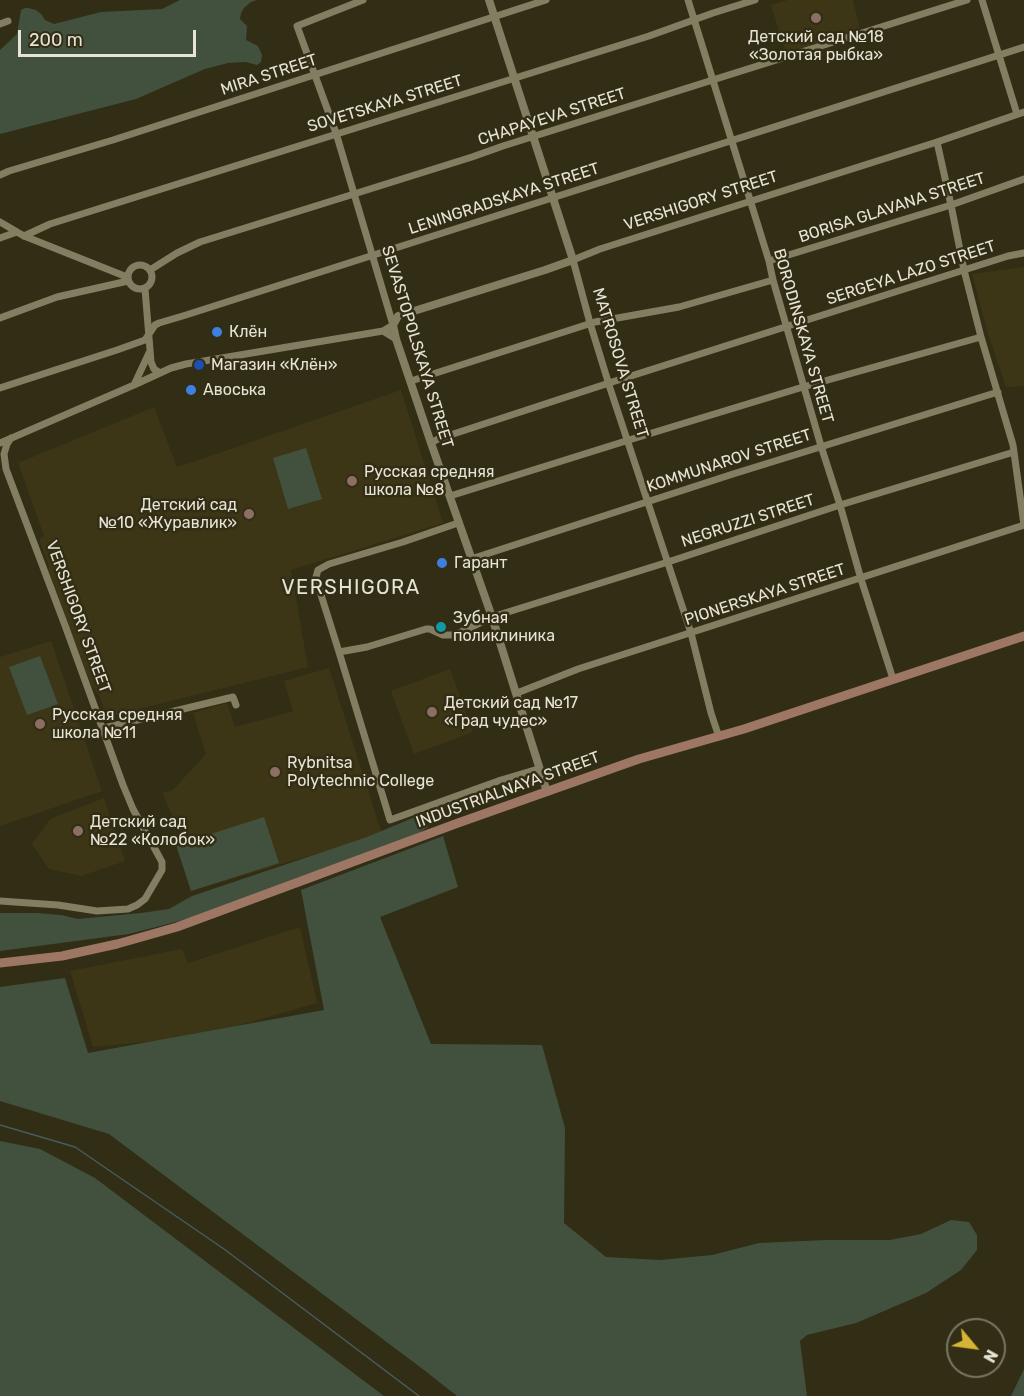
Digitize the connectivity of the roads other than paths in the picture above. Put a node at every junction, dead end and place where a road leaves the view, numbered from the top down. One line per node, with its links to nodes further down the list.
1 (363, 0): 14 (street, SEVASTOPOLSKAYA STREET)
2 (489, 0): 8 (street, MATROSOVA STREET)
3 (546, 0): 8 (street, MIRA STREET)
4 (688, 0): 9 (street, BORODINSKAYA STREET)
5 (755, 0): 9 (street, SOVETSKAYA STREET)
6 (967, 0): 16 (street, CHAPAYEVA STREET)
7 (982, 0): 13 (street)
8 (494, 17): 14 (street, MIRA STREET); 15 (street, MATROSOVA STREET)
9 (694, 20): 15 (street, SOVETSKAYA STREET); 16 (street, BORODINSKAYA STREET)
10 (8, 21): 11 (street)
11 (0, 24)
12 (1024, 47): 13 (street, LENINGRADSKAYA STREET)
13 (999, 55): 17 (street); 20 (street, LENINGRADSKAYA STREET)
14 (316, 75): 18 (street, SEVASTOPOLSKAYA STREET); 22 (street, MIRA STREET)
15 (515, 77): 18 (street, SOVETSKAYA STREET); 19 (street, MATROSOVA STREET)
16 (713, 80): 19 (street, CHAPAYEVA STREET); 20 (street, BORODINSKAYA STREET)
17 (1021, 113): 21 (street, VERSHIGORY STREET)
18 (336, 134): 24 (street, SEVASTOPOLSKAYA STREET); 29 (street, SOVETSKAYA STREET)
19 (533, 137): 24 (street, CHAPAYEVA STREET); 25 (street, MATROSOVA STREET)
20 (731, 140): 25 (street, LENINGRADSKAYA STREET); 26 (street, BORODINSKAYA STREET)
21 (937, 142): 26 (street, VERSHIGORY STREET); 27 (street)
22 (0, 175)
23 (1024, 179): 27 (street, BORISA GLAVANA STREET)
24 (354, 195): 32 (street, SEVASTOPOLSKAYA STREET); 35 (street, CHAPAYEVA STREET)
25 (553, 197): 32 (street, LENINGRADSKAYA STREET); 33 (street, MATROSOVA STREET)
26 (750, 201): 33 (street, VERSHIGORY STREET); 34 (street, BORODINSKAYA STREET)
27 (951, 204): 34 (street, BORISA GLAVANA STREET); 36 (street)
28 (0, 222): 29 (street)
29 (20, 234): 30 (street, SOVETSKAYA STREET); 37 (street)
30 (0, 238)
31 (1024, 253): 36 (street, SERGEYA LAZO STREET)
32 (372, 255): 42 (street, SEVASTOPOLSKAYA STREET); 45 (street, LENINGRADSKAYA STREET)
33 (573, 260): 41 (street, MATROSOVA STREET); 42 (street, VERSHIGORY STREET)
34 (769, 261): 38 (street, BORODINSKAYA STREET)
35 (150, 270): 37 (street, CHAPAYEVA STREET); 39 (street)
36 (964, 270): 43 (street, SERGEYA LAZO STREET); 46 (street)
37 (127, 279): 39 (street); 40 (street, CHAPAYEVA STREET)
38 (773, 280): 41 (street); 43 (street, BORODINSKAYA STREET)
39 (145, 288): 45 (street)
40 (0, 318)
41 (590, 323): 50 (street); 51 (street, MATROSOVA STREET)
42 (393, 325): 44 (street); 47 (street, SEVASTOPOLSKAYA STREET)
43 (787, 327): 51 (street, SERGEYA LAZO STREET); 53 (street, BORODINSKAYA STREET)
44 (383, 332): 47 (street); 49 (street)
45 (148, 335): 48 (street); 54 (street, LENINGRADSKAYA STREET)
46 (981, 337): 53 (street); 55 (street)
47 (396, 339): 50 (street, SEVASTOPOLSKAYA STREET)
48 (149, 350): 49 (street); 52 (street)
49 (160, 373): 52 (street)
50 (411, 381): 59 (street, SEVASTOPOLSKAYA STREET)
51 (609, 383): 57 (street, MATROSOVA STREET); 59 (street, SERGEYA LAZO STREET)
52 (134, 385): 56 (street)
53 (804, 387): 57 (street); 60 (street, BORODINSKAYA STREET)
54 (0, 388)
55 (998, 392): 60 (street, KOMMUNAROV STREET); 61 (street)
56 (11, 438): 58 (street); 77 (street, VERSHIGORY STREET)
57 (628, 440): 62 (street); 63 (street, MATROSOVA STREET)
58 (0, 443)
59 (431, 443): 62 (street, SEVASTOPOLSKAYA STREET)
60 (821, 446): 63 (street, KOMMUNAROV STREET); 64 (street, BORODINSKAYA STREET)
61 (1014, 452): 64 (street, NEGRUZZI STREET); 66 (street)
62 (450, 496): 65 (street, SEVASTOPOLSKAYA STREET)
63 (647, 501): 67 (street, KOMMUNAROV STREET); 68 (street, MATROSOVA STREET)
64 (840, 505): 68 (street, NEGRUZZI STREET); 69 (street, BORODINSKAYA STREET)
65 (458, 523): 67 (street, SEVASTOPOLSKAYA STREET); 73 (street)
66 (1024, 525): 69 (street, PIONERSKAYA STREET)
67 (471, 559): 70 (street, SEVASTOPOLSKAYA STREET)
68 (668, 562): 70 (street, NEGRUZZI STREET); 71 (street, MATROSOVA STREET)
69 (861, 579): 71 (street, PIONERSKAYA STREET); 74 (street, BORODINSKAYA STREET)
70 (492, 617): 73 (street, NEGRUZZI STREET); 75 (street, SEVASTOPOLSKAYA STREET)
71 (691, 633): 75 (street, PIONERSKAYA STREET); 78 (street, MATROSOVA STREET)
72 (1024, 636): 74 (main road, INDUSTRIALNAYA STREET)
73 (339, 652): 79 (street)
74 (893, 679): 78 (main road, INDUSTRIALNAYA STREET)
75 (516, 693): 79 (street, SEVASTOPOLSKAYA STREET)
76 (236, 705): 77 (street)
77 (104, 728): 81 (street, VERSHIGORY STREET)
78 (719, 737): 80 (main road, INDUSTRIALNAYA STREET)
79 (538, 769): 80 (street, SEVASTOPOLSKAYA STREET)
80 (547, 792): 82 (main road, INDUSTRIALNAYA STREET)
81 (0, 901)
82 (0, 963)

